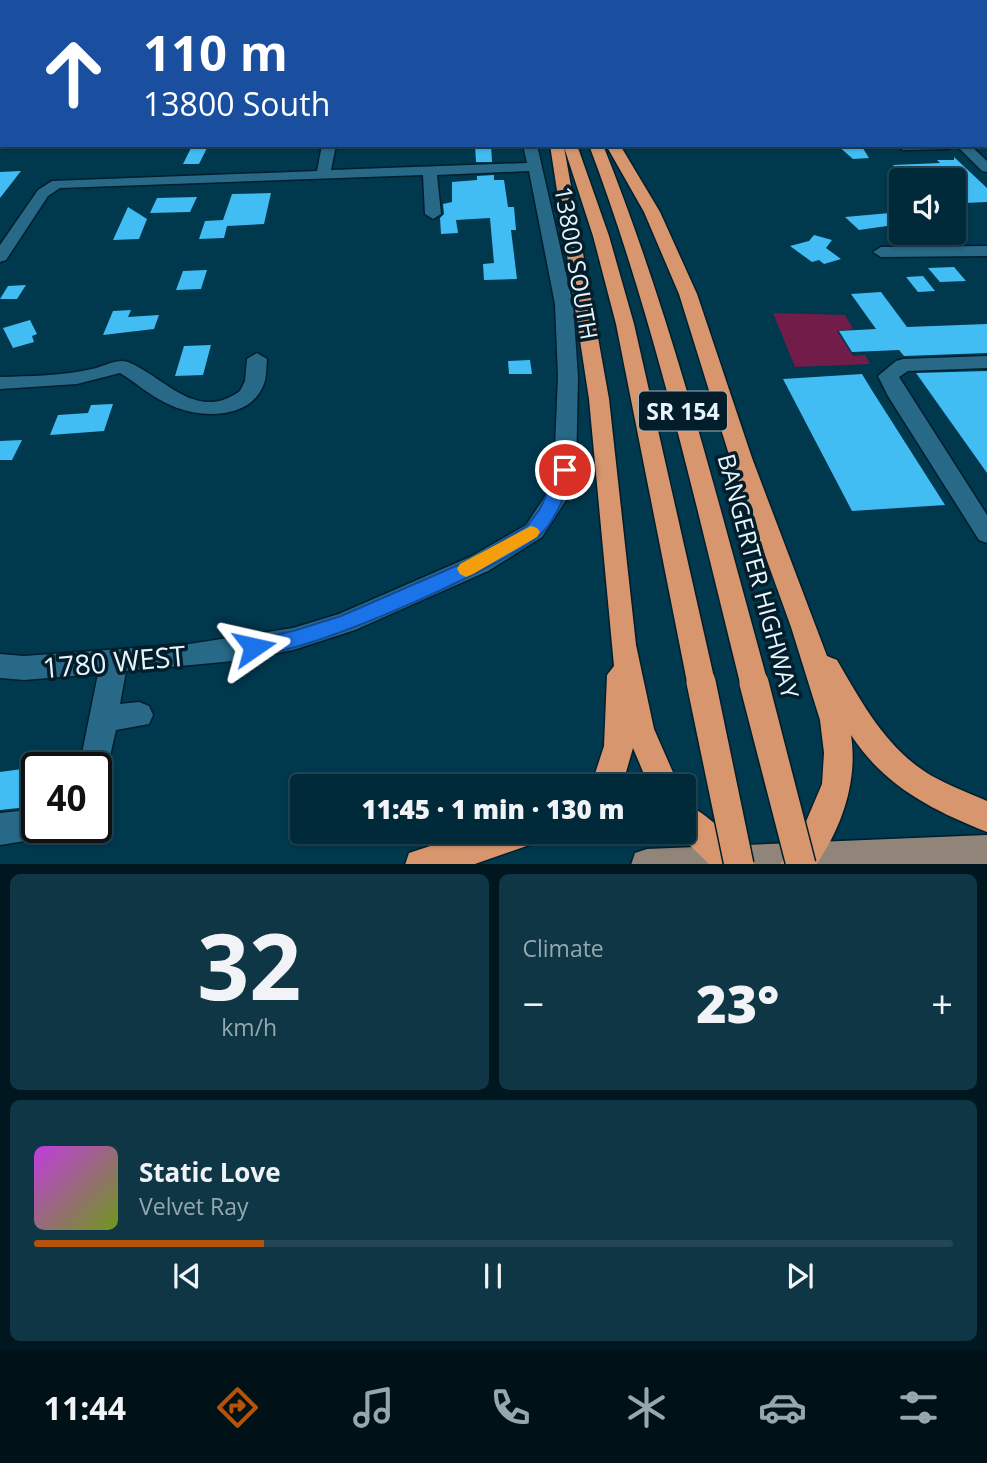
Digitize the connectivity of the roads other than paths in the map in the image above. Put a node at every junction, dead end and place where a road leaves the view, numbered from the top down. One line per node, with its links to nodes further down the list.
1 (328, 147): 11 (street)
2 (530, 147): 8 (street, 13800 SOUTH)
3 (557, 147): 22 (highway)
4 (571, 147): 36 (highway, SR 154, bridge)
5 (597, 147): 37 (highway, BANGERTER HIGHWAY / SR 154, bridge)
6 (613, 147): 21 (highway)
7 (964, 147): 9 (street)
8 (535, 167): 10 (street); 19 (street, 13800 SOUTH)
9 (987, 168)
10 (430, 170): 11 (street); 12 (street)
11 (323, 175): 15 (street)
12 (433, 214)
13 (987, 251): 14 (street)
14 (880, 252)
15 (0, 257)
16 (257, 359): 18 (street)
17 (987, 362): 20 (street)
18 (0, 383)
19 (548, 512): 23 (street, 1780 WEST)
20 (987, 534)
21 (804, 627): 30 (highway); 37 (highway)
22 (623, 645): 28 (highway); 29 (highway)
23 (114, 661): 24 (street, 1780 WEST); 26 (street)
24 (8, 670)
25 (139, 715): 26 (street)
26 (103, 719): 27 (street)
27 (97, 752)
28 (613, 774)
29 (659, 774)
30 (987, 817)
31 (21, 826): 32 (street)
32 (0, 829)
33 (696, 829): 36 (highway)
34 (485, 844): 38 (highway)
35 (987, 851): 37 (main road)
36 (734, 863): 37 (main road); 39 (main road)
37 (799, 863)
38 (421, 864)
39 (647, 864)

